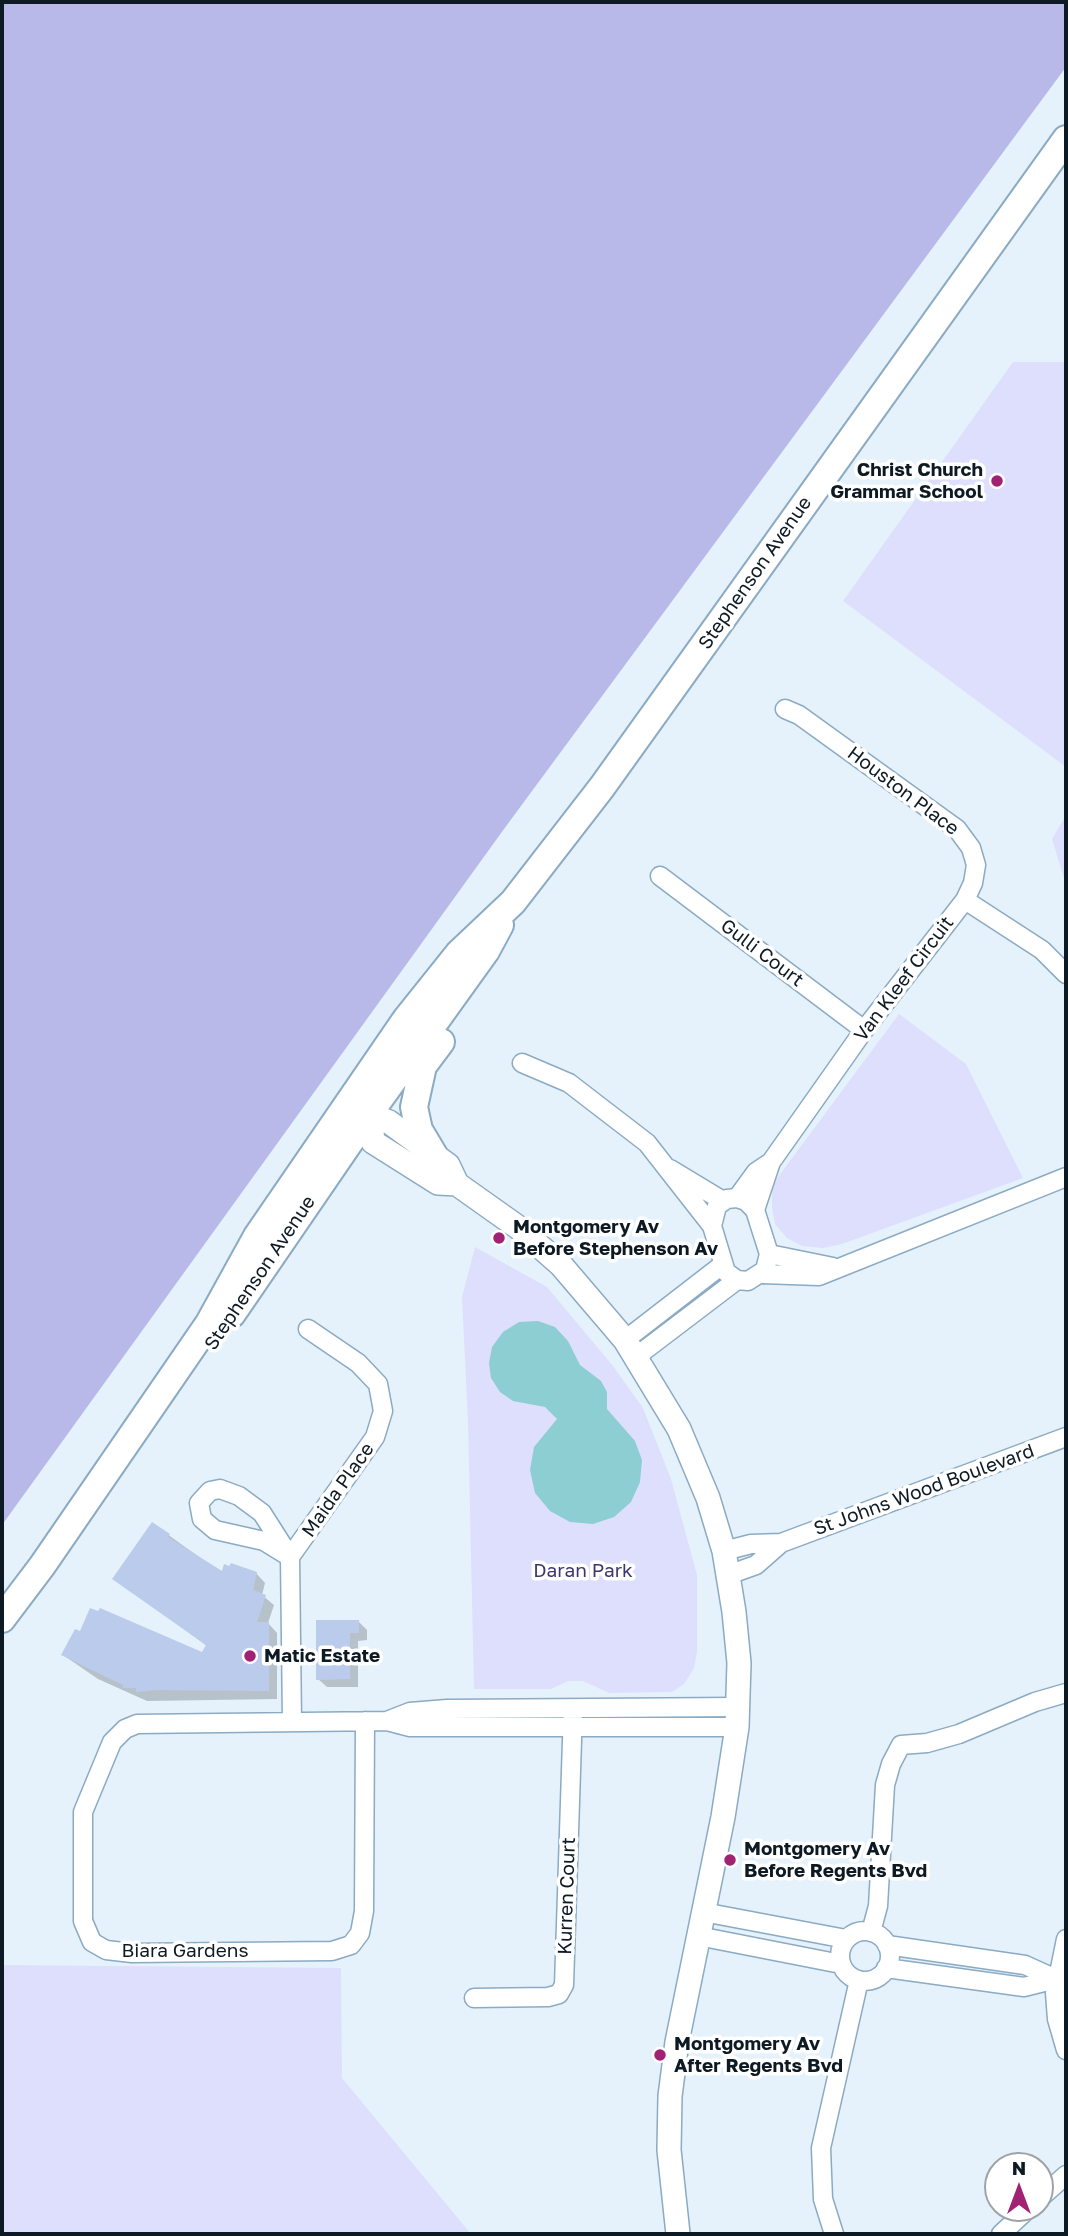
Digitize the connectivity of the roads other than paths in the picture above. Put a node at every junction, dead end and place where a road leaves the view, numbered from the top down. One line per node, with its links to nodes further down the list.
1 (1066, 139): 5 (main road, Stephenson Avenue)
2 (785, 709): 4 (street, Houston Place)
3 (660, 876): 8 (street, Gulli Court)
4 (964, 900): 7 (street, Van Kleef Circuit); 8 (street, Van Kleef Circuit)
5 (513, 902): 6 (main road, Stephenson Avenue); 10 (main road, Stephenson Avenue)
6 (486, 951): 11 (main road, Stephenson Avenue); 12 (main road)
7 (1066, 974)
8 (864, 1030): 13 (street, Van Kleef Circuit)
9 (522, 1063): 14 (street)
10 (371, 1070): 11 (street); 20 (main road, Stephenson Avenue)
11 (369, 1114): 12 (street); 16 (street); 20 (street); 34 (main road, Stephenson Avenue)
12 (434, 1154): 16 (street)
13 (771, 1161): 17 (street, Van Kleef Circuit); 18 (street, Van Kleef Circuit)
14 (670, 1169): 17 (street); 19 (street)
15 (1066, 1177): 23 (street)
16 (457, 1185): 27 (street)
17 (730, 1200): 18 (street); 19 (street)
18 (755, 1210): 21 (street)
19 (712, 1226): 22 (street)
20 (257, 1236): 33 (main road, Stephenson Avenue)
21 (769, 1254): 23 (street); 24 (street)
22 (722, 1265): 25 (street); 27 (street)
23 (836, 1267): 24 (street)
24 (762, 1274): 25 (street)
25 (737, 1280): 27 (street)
26 (308, 1329): 31 (street, Maida Place)
27 (631, 1348): 30 (street)
28 (1066, 1437): 29 (street, St Johns Wood Boulevard)
29 (781, 1543): 30 (street, St Johns Wood Boulevard); 32 (street, St Johns Wood Boulevard)
30 (724, 1550): 32 (street)
31 (290, 1557): 31 (street); 39 (street)
32 (728, 1575): 36 (street)
33 (2, 1619)
34 (2, 1642)
35 (1066, 1693): 41 (street)
36 (737, 1717): 37 (street, Biara Gardens); 40 (street)
37 (573, 1718): 38 (street, Biara Gardens); 50 (street, Kurren Court)
38 (365, 1721): 39 (street, Biara Gardens); 39 (street, Biara Gardens)
39 (292, 1722)
40 (703, 1912): 42 (street); 44 (street)
41 (871, 1931): 44 (street); 45 (street)
42 (698, 1936): 46 (street); 53 (street)
43 (1066, 1938): 48 (street)
44 (846, 1939): 46 (street)
45 (887, 1945): 47 (street); 48 (street)
46 (841, 1964): 49 (street)
47 (886, 1968): 48 (street); 49 (street)
48 (1056, 1979): 51 (street)
49 (859, 1980): 54 (street)
50 (474, 1998)
51 (1066, 2050)
52 (1014, 2222): 55 (street)
53 (678, 2234)
54 (834, 2234)
55 (1001, 2234)

